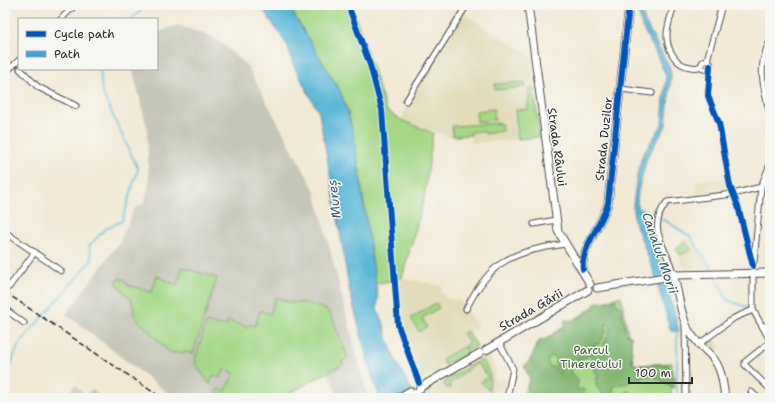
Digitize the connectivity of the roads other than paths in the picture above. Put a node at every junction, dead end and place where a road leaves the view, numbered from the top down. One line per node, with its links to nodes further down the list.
1 (75, 5): 7 (street)
2 (467, 5): 16 (street)
3 (528, 5): 22 (main road, Strada Râului)
4 (630, 5): 14 (main road, Strada Duzilor)
5 (674, 5): 11 (street)
6 (722, 5): 9 (street)
7 (62, 18)
8 (770, 41): 18 (street)
9 (707, 60): 11 (street); 11 (street)
10 (17, 62): 13 (street)
11 (706, 67): 21 (street)
12 (21, 70): 17 (street)
13 (5, 73)
14 (621, 89): 15 (street); 30 (main road, Strada Duzilor)
15 (652, 92)
16 (406, 101)
17 (76, 106)
18 (770, 115)
19 (770, 164): 20 (street)
20 (761, 187): 21 (street); 26 (street)
21 (733, 194): 25 (street); 34 (street)
22 (556, 220): 23 (street); 27 (main road, Strada Râului)
23 (534, 224)
24 (5, 232): 28 (street)
25 (747, 242): 26 (street); 29 (street)
26 (756, 242): 29 (street)
27 (565, 244): 30 (main road, Strada Râului); 39 (street)
28 (35, 252): 31 (street); 35 (street)
29 (753, 266): 33 (street)
30 (582, 269): 36 (main road, Strada Râului)
31 (62, 271)
32 (770, 273): 33 (main road)
33 (753, 274): 34 (main road); 37 (street)
34 (672, 276): 36 (main road, Strada Gării); 41 (main road)
35 (9, 287)
36 (589, 287): 44 (main road, Strada Gării)
37 (752, 307): 42 (street); 45 (street)
38 (5, 309): 40 (street)
39 (466, 309)
40 (24, 323)
41 (685, 323): 45 (main road); 52 (street)
42 (766, 325): 43 (street)
43 (770, 341): 47 (street)
44 (499, 342): 46 (main road, Strada Gării); 49 (street)
45 (698, 345): 53 (main road)
46 (418, 389): 50 (main road, Strada Gării); 51 (main road, Strada Gării)
47 (770, 389)
48 (751, 392): 54 (street)
49 (508, 393)
50 (398, 398)
51 (407, 398)
52 (686, 398)
53 (725, 398)
54 (758, 398)

